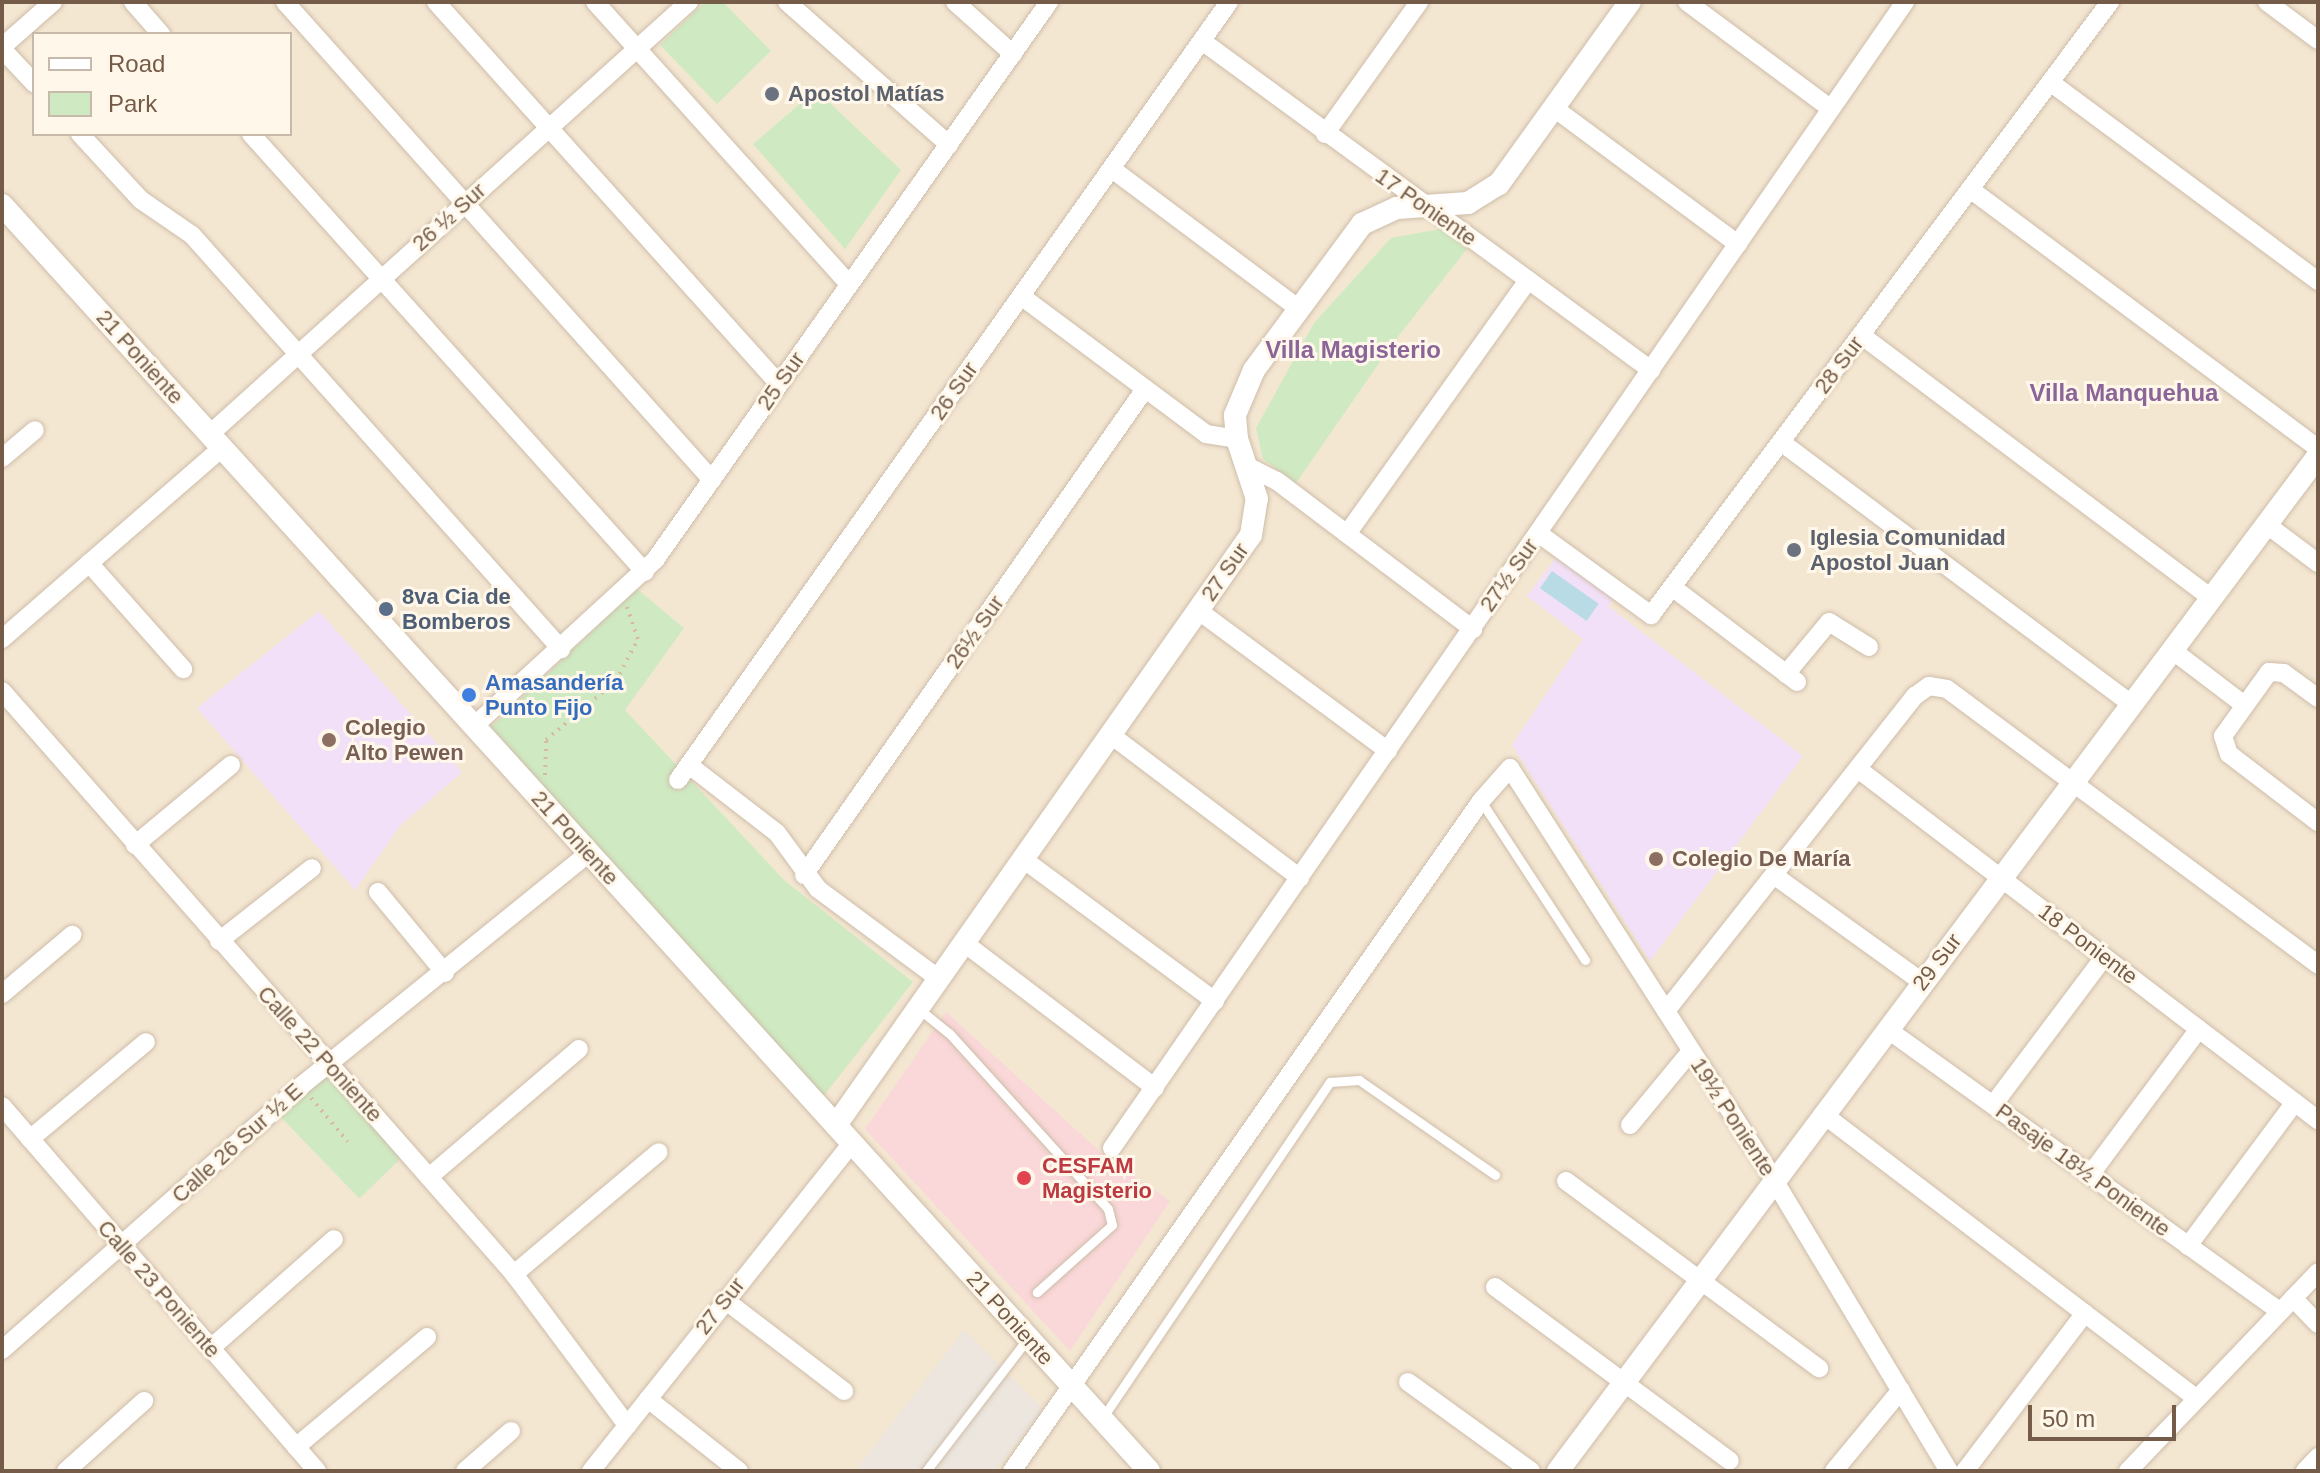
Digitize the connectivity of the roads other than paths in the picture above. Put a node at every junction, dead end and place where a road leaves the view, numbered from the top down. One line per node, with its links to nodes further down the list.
1 (53, 2): 20 (street)
2 (133, 2): 17 (street)
3 (285, 2): 34 (street)
4 (436, 2): 27 (street)
5 (595, 2): 21 (street)
6 (689, 2): 21 (street, 26 ½ Sur)
7 (787, 2): 31 (street)
8 (955, 2): 22 (street)
9 (1049, 2): 22 (street, 25 Sur)
10 (1229, 2): 19 (street, 26 Sur)
11 (1419, 2): 28 (street)
12 (1630, 2): 25 (street, 27 Sur)
13 (1687, 2): 26 (street)
14 (1905, 2): 26 (street, 27½ Sur)
15 (2110, 2): 24 (street, 28 Sur)
16 (2267, 2): 18 (street)
17 (159, 32)
18 (2318, 40)
19 (1202, 41): 28 (street, 17 Poniente); 32 (street, 26 Sur)
20 (2, 48): 23 (street)
21 (637, 49): 27 (street, 26 ½ Sur); 41 (street)
22 (1013, 54): 31 (street, 25 Sur)
23 (32, 81)
24 (2050, 82): 33 (street, 28 Sur); 40 (street)
25 (1554, 108): 36 (street, 27 Sur); 37 (street)
26 (1831, 109): 37 (street, 27½ Sur)
27 (549, 128): 34 (street, 26 ½ Sur); 47 (street)
28 (1325, 134): 36 (street, 17 Poniente)
29 (82, 136): 45 (street)
30 (253, 136): 38 (street)
31 (949, 145): 41 (street, 25 Sur)
32 (1112, 169): 42 (street, 26 Sur); 43 (street)
33 (1970, 189): 44 (street, 28 Sur); 53 (street)
34 (465, 203): 38 (street, 26 ½ Sur); 57 (street)
35 (2, 205): 51 (street, 21 Poniente)
36 (1423, 207): 39 (street, 17 Poniente); 43 (street, 27 Sur)
37 (1738, 244): 46 (street, 27½ Sur)
38 (381, 278): 45 (street, 26 ½ Sur); 63 (street)
39 (1528, 280): 46 (street, 17 Poniente); 60 (street)
40 (2318, 281)
41 (849, 284): 47 (street, 25 Sur)
42 (1021, 296): 48 (street); 89 (street, 26 Sur)
43 (1298, 308): 50 (street, 27 Sur)
44 (1861, 335): 52 (street, 28 Sur); 65 (street)
45 (298, 354): 51 (street, 26 ½ Sur); 70 (street)
46 (1651, 370): 59 (street, 27½ Sur)
47 (779, 384): 57 (street, 25 Sur)
48 (1145, 389): 50 (street); 89 (street, 26½ Sur)
49 (35, 430): 55 (street)
50 (1237, 439): 56 (street, 27 Sur)
51 (216, 441): 61 (street, 26 ½ Sur); 77 (street, 21 Poniente)
52 (1781, 442): 64 (street, 28 Sur); 75 (street)
53 (2318, 448)
54 (2318, 456): 58 (street, 29 Sur)
55 (2, 458)
56 (1249, 467): 60 (street); 66 (street, 27 Sur)
57 (712, 480): 63 (street, 25 Sur)
58 (2266, 524): 62 (street); 65 (street, 29 Sur)
59 (1538, 533): 64 (street, 28 Sur); 67 (street, 27½ Sur)
60 (1347, 534): 67 (street)
61 (89, 563): 68 (street, 26 ½ Sur); 72 (street)
62 (2318, 563)
63 (645, 572): 70 (street, 25 Sur)
64 (1672, 587): 69 (street)
65 (2211, 598): 71 (street, 29 Sur)
66 (1199, 611): 78 (street, 27 Sur); 79 (street)
67 (1473, 629): 79 (street, 27½ Sur)
68 (2, 639)
69 (1869, 647)
70 (561, 649): 77 (street, 25 Sur)
71 (2172, 650): 75 (street, 29 Sur); 76 (street)
72 (183, 669)
73 (2, 691): 85 (street, Calle 22 Poniente)
74 (2318, 698): 76 (street)
75 (2131, 704): 82 (street, 29 Sur)
76 (2243, 704): 84 (street)
77 (474, 726): 86 (street, 21 Poniente)
78 (1111, 735): 87 (street, 27 Sur); 91 (street)
79 (1388, 751): 91 (street, 27½ Sur)
80 (231, 765): 85 (street)
81 (1858, 769): 82 (street); 90 (street); 92 (street, 18 Poniente)
82 (2073, 781): 92 (street, 29 Sur); 99 (street)
83 (1481, 801): 98 (lane); 106 (street, 19½ Poniente); 150 (street)
84 (2318, 822)
85 (135, 845): 95 (street, Calle 22 Poniente)
86 (589, 853): 100 (street, Calle 26 Sur ½ E); 119 (street, 21 Poniente)
87 (1023, 859): 96 (street, 27 Sur); 104 (street)
88 (312, 868): 95 (street)
89 (804, 875): 101 (street)
90 (1775, 876): 102 (street); 106 (street)
91 (1300, 878): 104 (street, 27½ Sur)
92 (2001, 878): 97 (street, 18 Poniente); 102 (street, 29 Sur)
93 (378, 892): 100 (street)
94 (72, 935): 103 (street)
95 (219, 941): 112 (street, Calle 22 Poniente)
96 (963, 942): 101 (street, 27 Sur); 113 (street)
97 (2104, 957): 108 (street, 18 Poniente); 115 (street)
98 (1585, 960)
99 (2318, 965)
100 (445, 973): 112 (street, Calle 26 Sur ½ E)
101 (938, 978): 105 (street, 27 Sur)
102 (1922, 982): 107 (street, 29 Sur)
103 (2, 994)
104 (1215, 1001): 113 (street, 27½ Sur)
105 (917, 1007): 119 (street, 27 Sur); 138 (lane)
106 (1666, 1011): 111 (street, 19½ Poniente)
107 (1887, 1029): 115 (street, Pasaje 18½ Poniente); 117 (street, 29 Sur)
108 (2199, 1029): 114 (street, 18 Poniente); 127 (street)
109 (146, 1042): 122 (street)
110 (579, 1049): 128 (street)
111 (1691, 1051): 120 (street); 129 (street, 19½ Poniente)
112 (328, 1064): 128 (street, Calle 22 Poniente); 132 (street, Calle 26 Sur ½ E)
113 (1155, 1088): 124 (street, 27½ Sur)
114 (2295, 1102): 118 (street, 18 Poniente); 133 (street)
115 (1993, 1105): 127 (street, Pasaje 18½ Poniente)
116 (2, 1106): 121 (street, Calle 23 Poniente)
117 (1823, 1114): 129 (street, 29 Sur); 141 (street)
118 (2318, 1120)
119 (836, 1125): 123 (street, 21 Poniente)
120 (1630, 1125)
121 (8, 1127): 122 (street, Calle 23 Poniente)
122 (30, 1139): 132 (street, Calle 23 Poniente)
123 (852, 1143): 139 (street, 27 Sur); 144 (street, 21 Poniente)
124 (1112, 1148)
125 (659, 1152): 135 (street)
126 (1495, 1175): 156 (lane)
127 (2090, 1175): 133 (street, Pasaje 18½ Poniente)
128 (429, 1177): 135 (street, Calle 22 Poniente)
129 (1774, 1180): 136 (street, 29 Sur); 151 (street, 19½ Poniente)
130 (1566, 1181): 136 (street)
131 (334, 1239): 145 (street)
132 (122, 1245): 145 (street, Calle 23 Poniente); 146 (street, Calle 26 Sur ½ E)
133 (2188, 1246): 140 (street, Pasaje 18½ Poniente)
134 (2318, 1272): 140 (street)
135 (514, 1274): 157 (street, Calle 22 Poniente)
136 (1700, 1280): 147 (street); 149 (street, 29 Sur)
137 (1495, 1287): 149 (street)
138 (1037, 1292)
139 (725, 1300): 152 (street); 154 (street, 27 Sur)
140 (2286, 1305): 142 (street, Pasaje 18½ Poniente); 153 (street)
141 (2085, 1313): 153 (street); 174 (street)
142 (2318, 1324)
143 (427, 1337): 159 (street)
144 (1028, 1338): 150 (street, 21 Poniente); 167 (lane)
145 (211, 1348): 159 (street, Calle 23 Poniente)
146 (2, 1350)
147 (1819, 1368)
148 (1408, 1382): 170 (street)
149 (1624, 1382): 161 (street); 171 (street, 29 Sur)
150 (1074, 1389): 156 (street, 21 Poniente); 168 (street)
151 (1901, 1390): 172 (street); 173 (street, 19½ Poniente)
152 (844, 1391)
153 (2196, 1398): 175 (street)
154 (648, 1399): 157 (street, 27 Sur); 166 (street)
155 (144, 1401): 162 (street)
156 (1101, 1418): 169 (street, 21 Poniente)
157 (627, 1425): 165 (street, 27 Sur)
158 (511, 1431): 164 (street)
159 (296, 1447): 163 (street, Calle 23 Poniente)
160 (2318, 1457): 176 (street)
161 (1730, 1461)
162 (66, 1471)
163 (317, 1471)
164 (465, 1471)
165 (591, 1471)
166 (739, 1471)
167 (926, 1471)
168 (1012, 1471)
169 (1149, 1471)
170 (1531, 1471)
171 (1558, 1471)
172 (1834, 1471)
173 (1949, 1471)
174 (1965, 1471)
175 (2128, 1471)
176 (2305, 1471)

